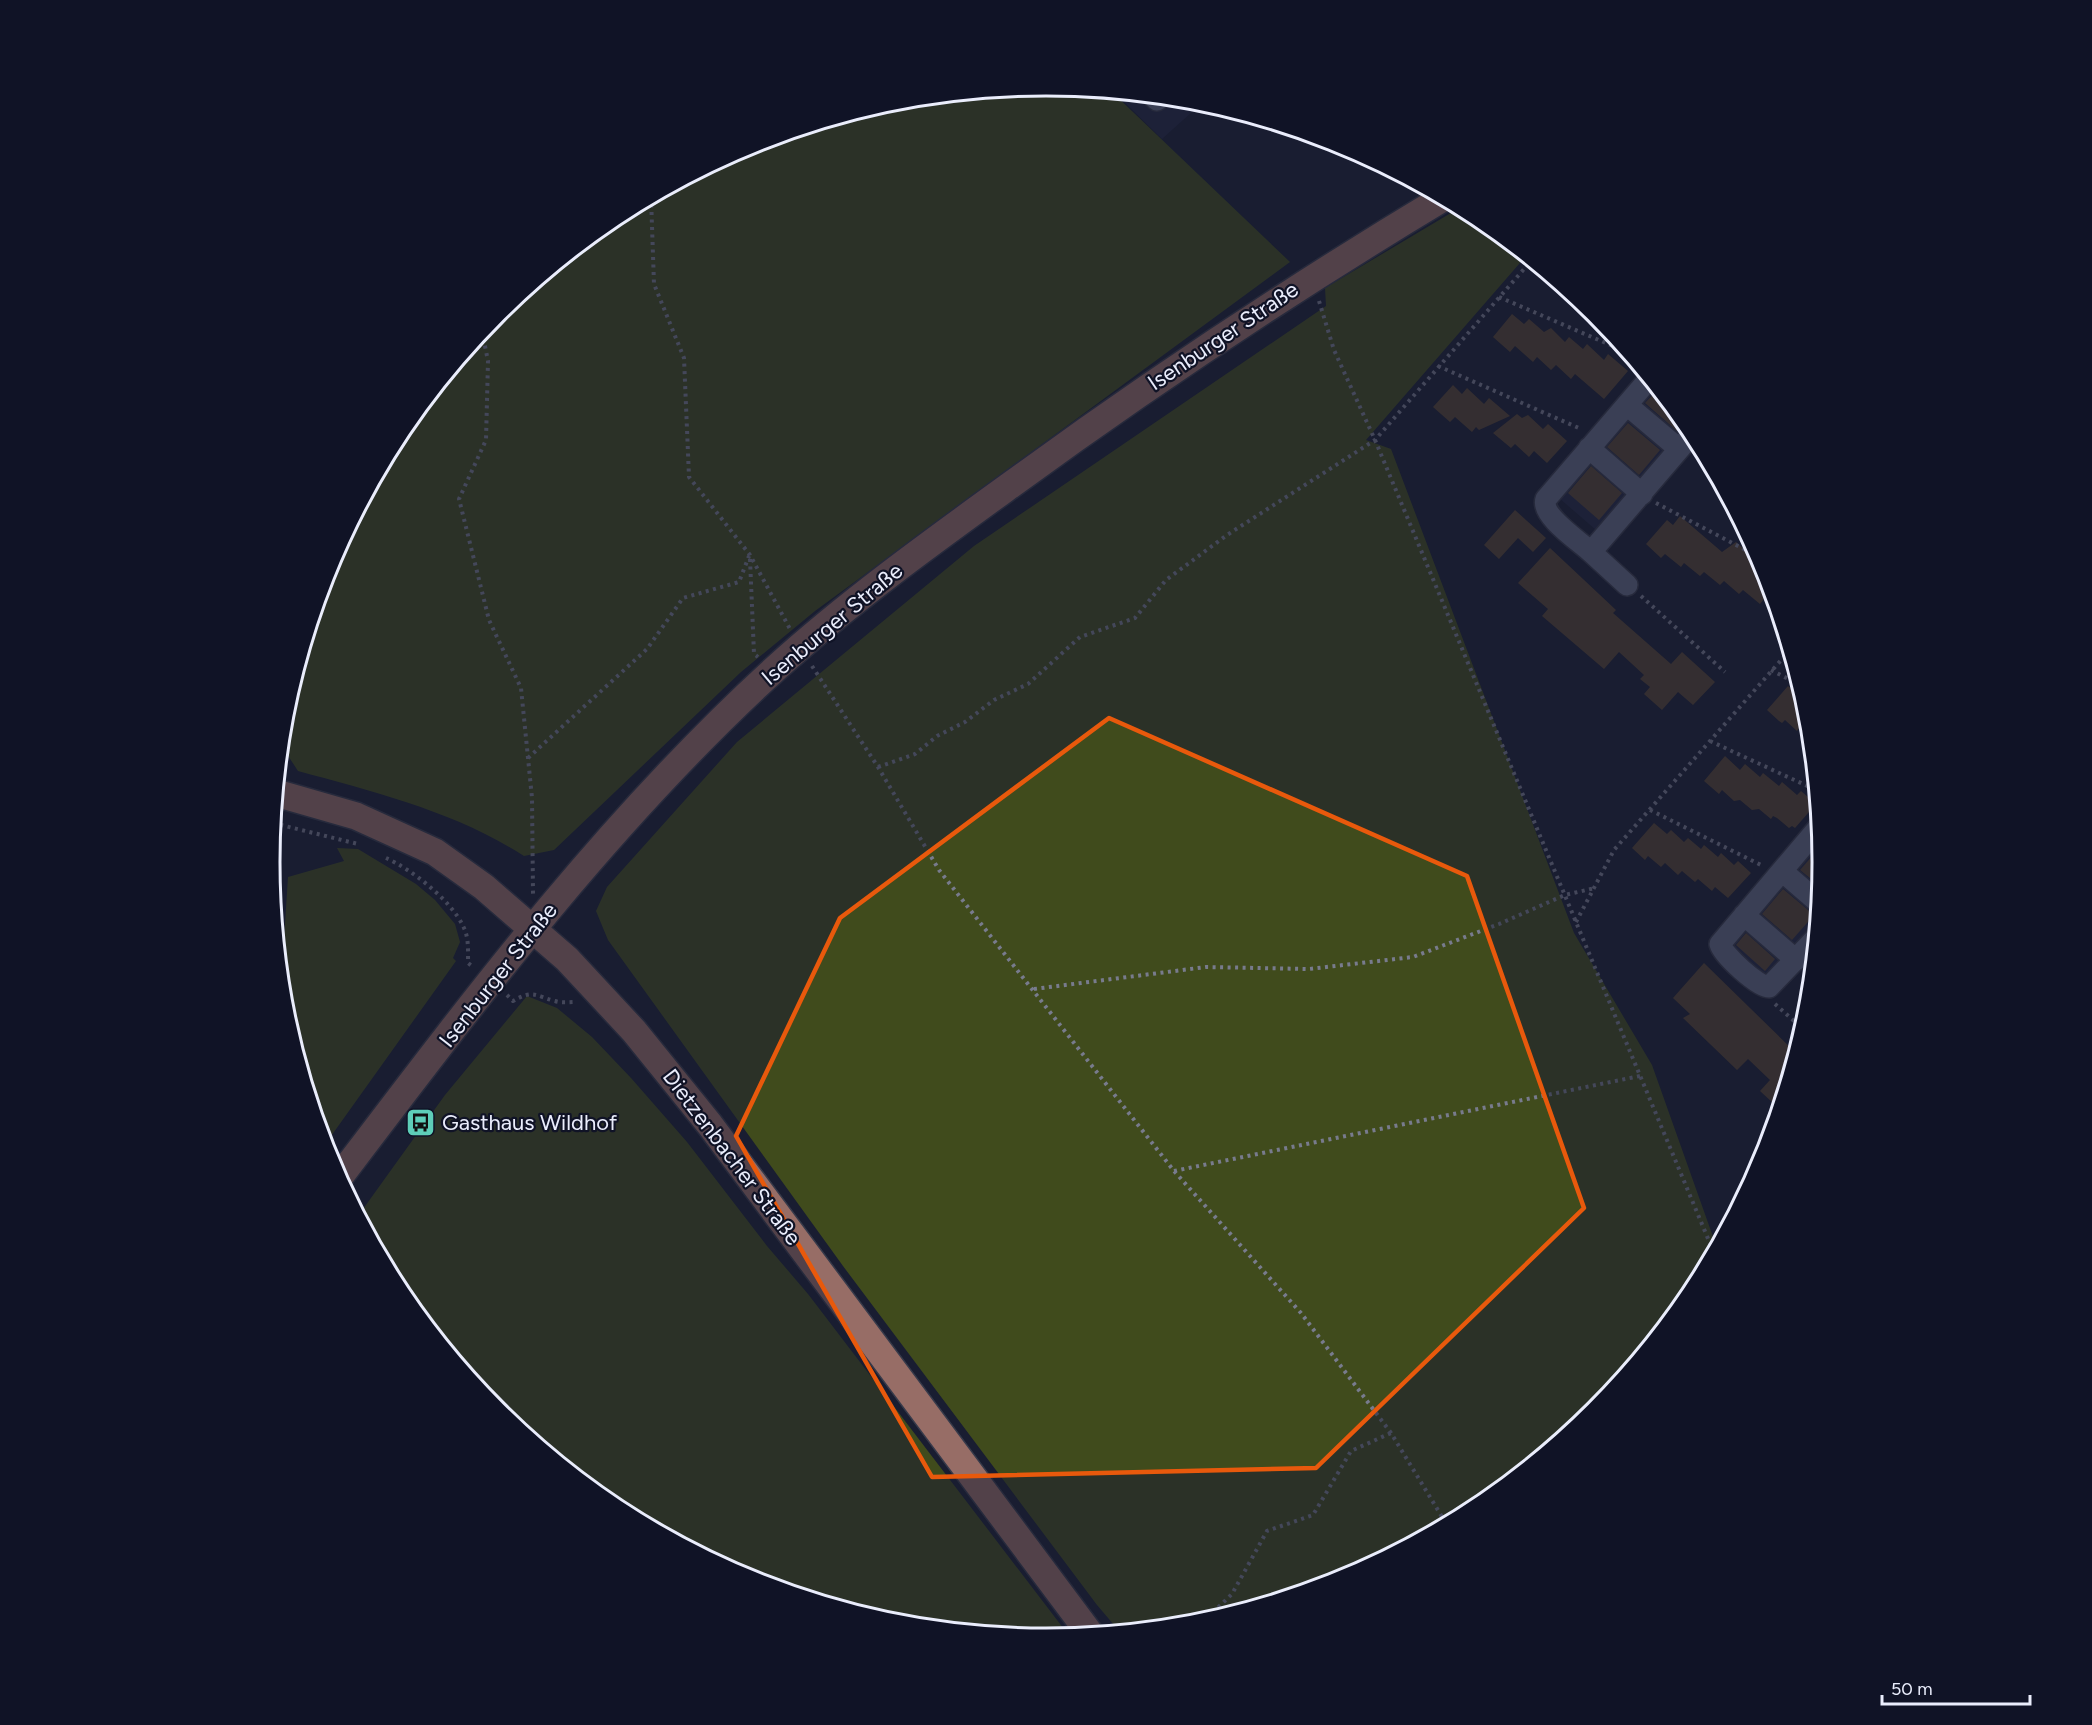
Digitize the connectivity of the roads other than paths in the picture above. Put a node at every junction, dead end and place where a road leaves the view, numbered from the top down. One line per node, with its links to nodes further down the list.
1 (1435, 203): 15 (main road, Isenburger Straße)
2 (1644, 384): 3 (street)
3 (1627, 405): 5 (street); 6 (street)
4 (1686, 442): 6 (street)
5 (1594, 443): 7 (street); 8 (street)
6 (1679, 450): 7 (street)
7 (1642, 494): 8 (street)
8 (1591, 552): 9 (street)
9 (1628, 585)
10 (283, 795): 15 (main road, Dietzenbacher Straße)
11 (1812, 836): 12 (street)
12 (1781, 872): 13 (street); 14 (street)
13 (1812, 897)
14 (1744, 915): 17 (street); 17 (street)
15 (533, 928): 18 (main road, Isenburger Straße); 19 (main road, Dietzenbacher Straße)
16 (1808, 947): 17 (street)
17 (1796, 960)
18 (345, 1171)
19 (1085, 1627)

